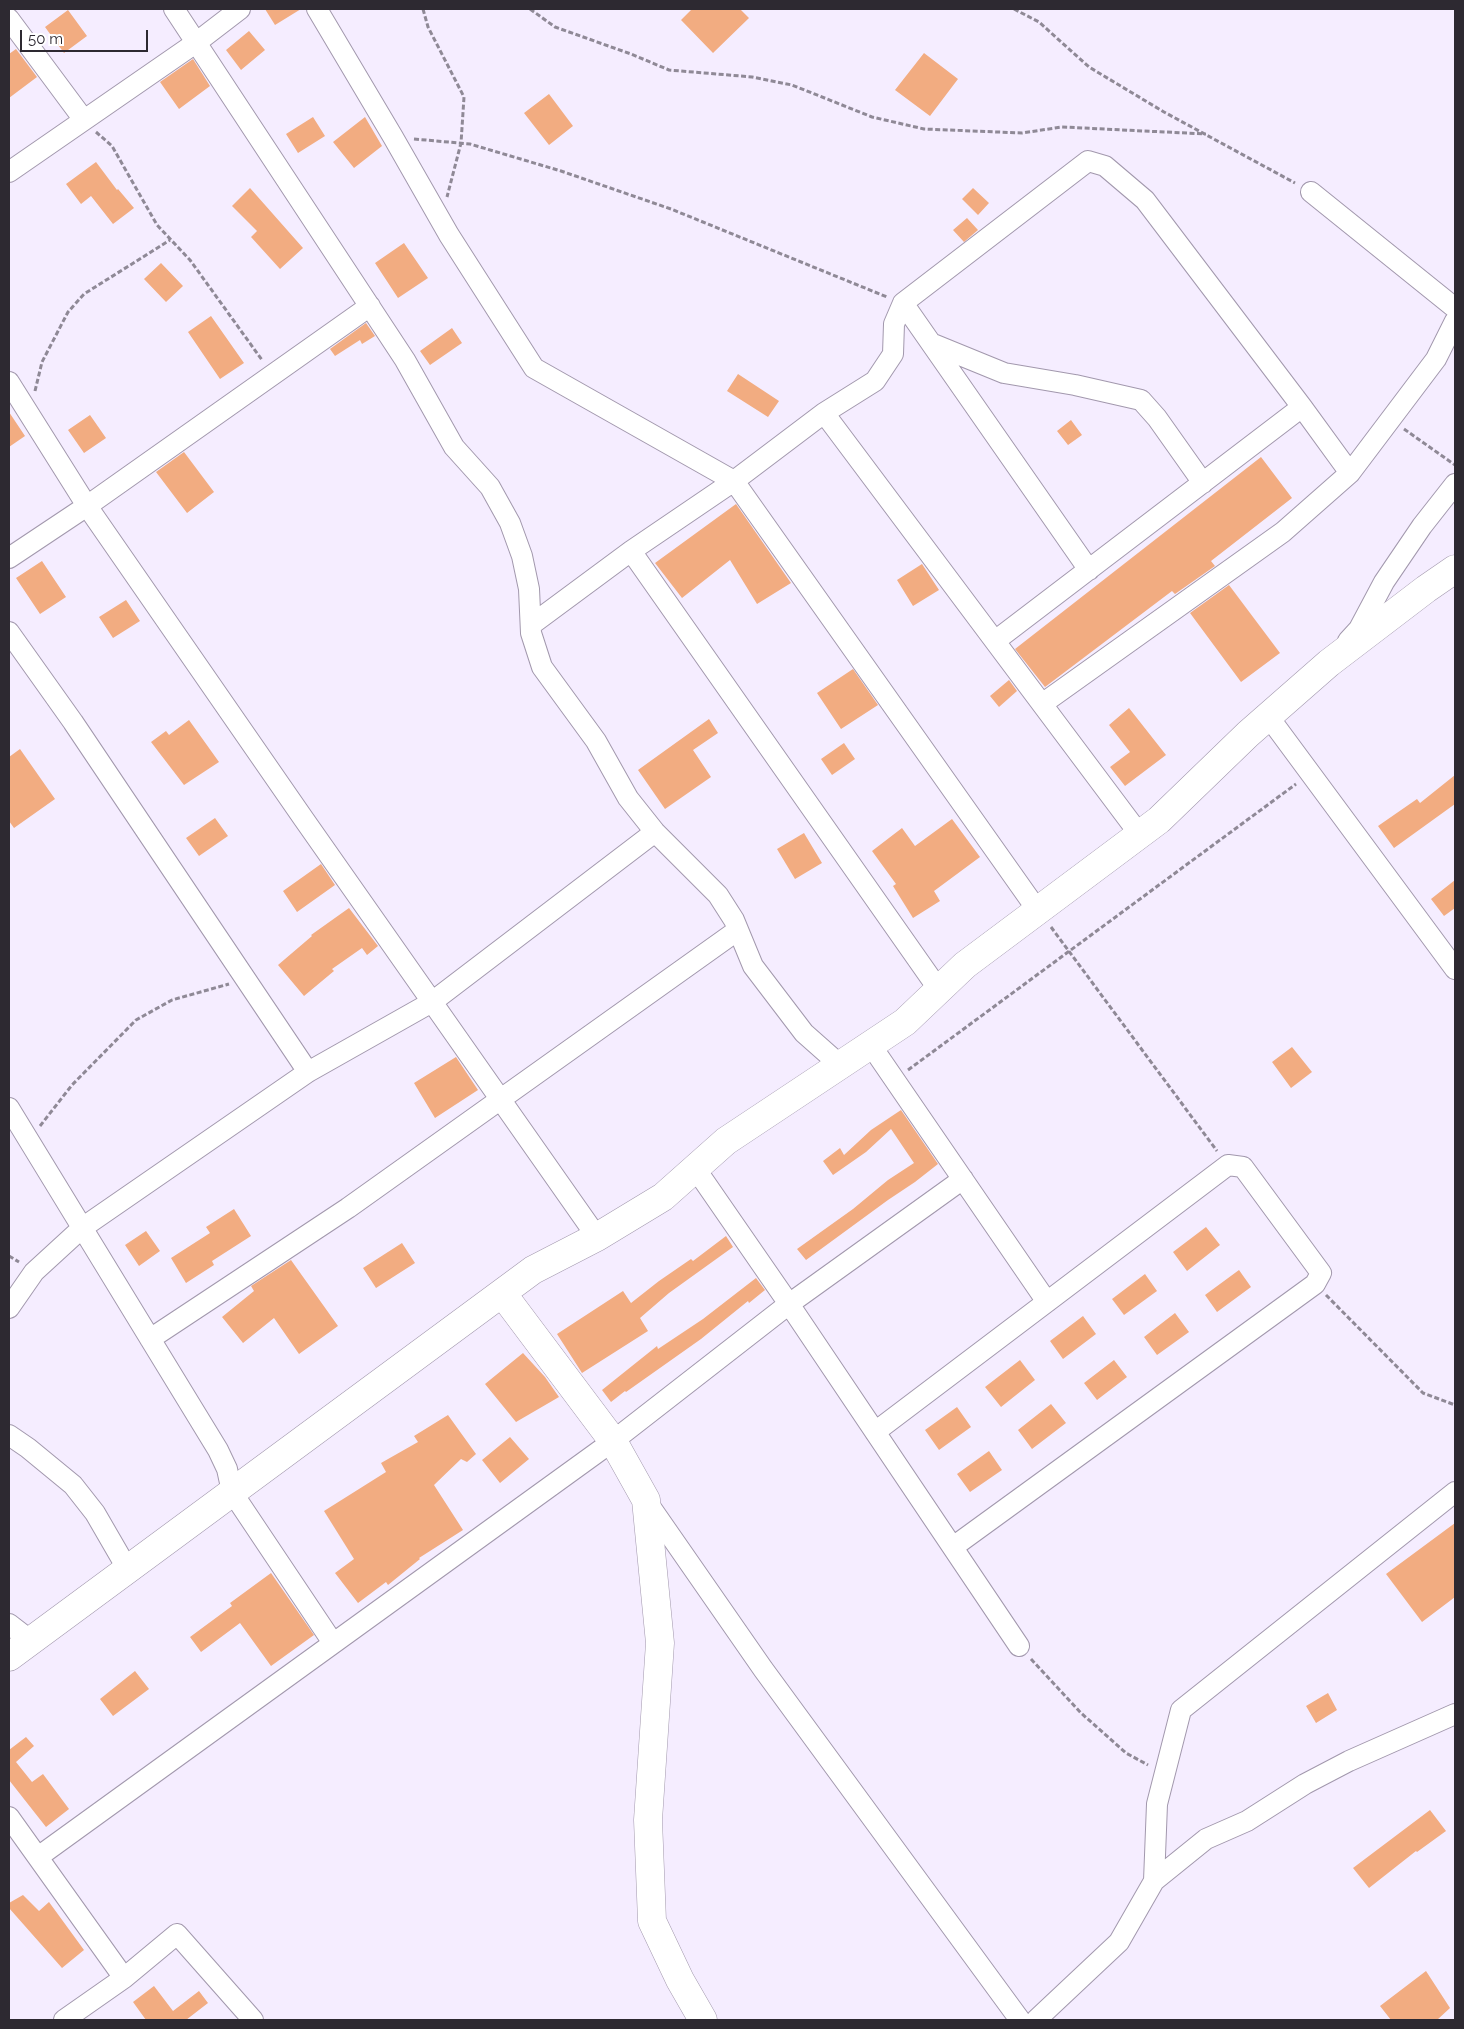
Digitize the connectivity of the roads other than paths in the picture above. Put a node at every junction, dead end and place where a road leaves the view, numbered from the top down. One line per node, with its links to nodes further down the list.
1 (174, 9): 5 (street)
2 (240, 9): 5 (street)
3 (317, 9): 18 (street)
4 (9, 19): 6 (street)
5 (197, 42): 6 (street); 10 (street)
6 (84, 120): 7 (street)
7 (9, 172)
8 (1311, 192): 11 (street)
9 (903, 303): 13 (street); 15 (street); 16 (street)
10 (370, 306): 21 (street); 26 (street)
11 (1455, 308)
12 (1455, 321): 17 (street)
13 (933, 344): 19 (street); 25 (street)
14 (9, 382): 21 (street)
15 (1302, 407): 17 (street); 19 (street)
16 (824, 413): 18 (street); 28 (street)
17 (1350, 473): 30 (street)
18 (734, 481): 22 (street); 34 (street)
19 (1203, 483): 25 (street)
20 (1455, 484): 29 (street)
21 (87, 506): 23 (street); 38 (street)
22 (631, 551): 26 (street); 37 (street)
23 (9, 558)
24 (1455, 569): 29 (main road)
25 (1089, 570): 28 (street)
26 (531, 625): 32 (street)
27 (9, 632): 41 (street)
28 (995, 641): 30 (street)
29 (1328, 663): 31 (main road)
30 (1042, 704): 33 (street)
31 (1268, 716): 33 (main road); 36 (street)
32 (655, 832): 35 (street); 38 (street)
33 (1140, 835): 34 (main road)
34 (1038, 910): 37 (main road)
35 (738, 930): 40 (street); 42 (street)
36 (1455, 969)
37 (939, 990): 39 (main road)
38 (432, 1002): 41 (street); 42 (street)
39 (870, 1044): 40 (main road); 45 (street)
40 (839, 1064): 44 (main road)
41 (308, 1072): 46 (street)
42 (500, 1099): 47 (street); 52 (street)
43 (9, 1108): 46 (street)
44 (695, 1168): 47 (main road); 50 (street)
45 (963, 1179): 49 (street); 50 (street)
46 (82, 1228): 51 (street); 52 (street)
47 (597, 1236): 48 (main road)
48 (502, 1293): 55 (main road); 56 (main road)
49 (1046, 1302): 53 (street); 59 (street)
50 (789, 1304): 53 (street); 55 (street)
51 (9, 1308)
52 (150, 1339): 56 (street)
53 (874, 1432): 59 (street)
54 (9, 1436): 60 (street)
55 (612, 1441): 58 (main road); 63 (street)
56 (232, 1492): 60 (main road); 63 (street)
57 (1455, 1492): 69 (street)
58 (646, 1500): 73 (main road); 74 (street)
59 (953, 1547): 64 (street)
60 (128, 1570): 62 (main road)
61 (9, 1624): 62 (street)
62 (31, 1642): 65 (main road)
63 (333, 1643): 68 (street)
64 (1019, 1646)
65 (9, 1657)
66 (1455, 1714): 69 (street)
67 (9, 1817): 68 (street)
68 (38, 1857): 70 (street)
69 (1154, 1881): 75 (street)
70 (124, 1978): 71 (street); 72 (street)
71 (64, 2020)
72 (253, 2020)
73 (703, 2020)
74 (1020, 2020)
75 (1036, 2020)

